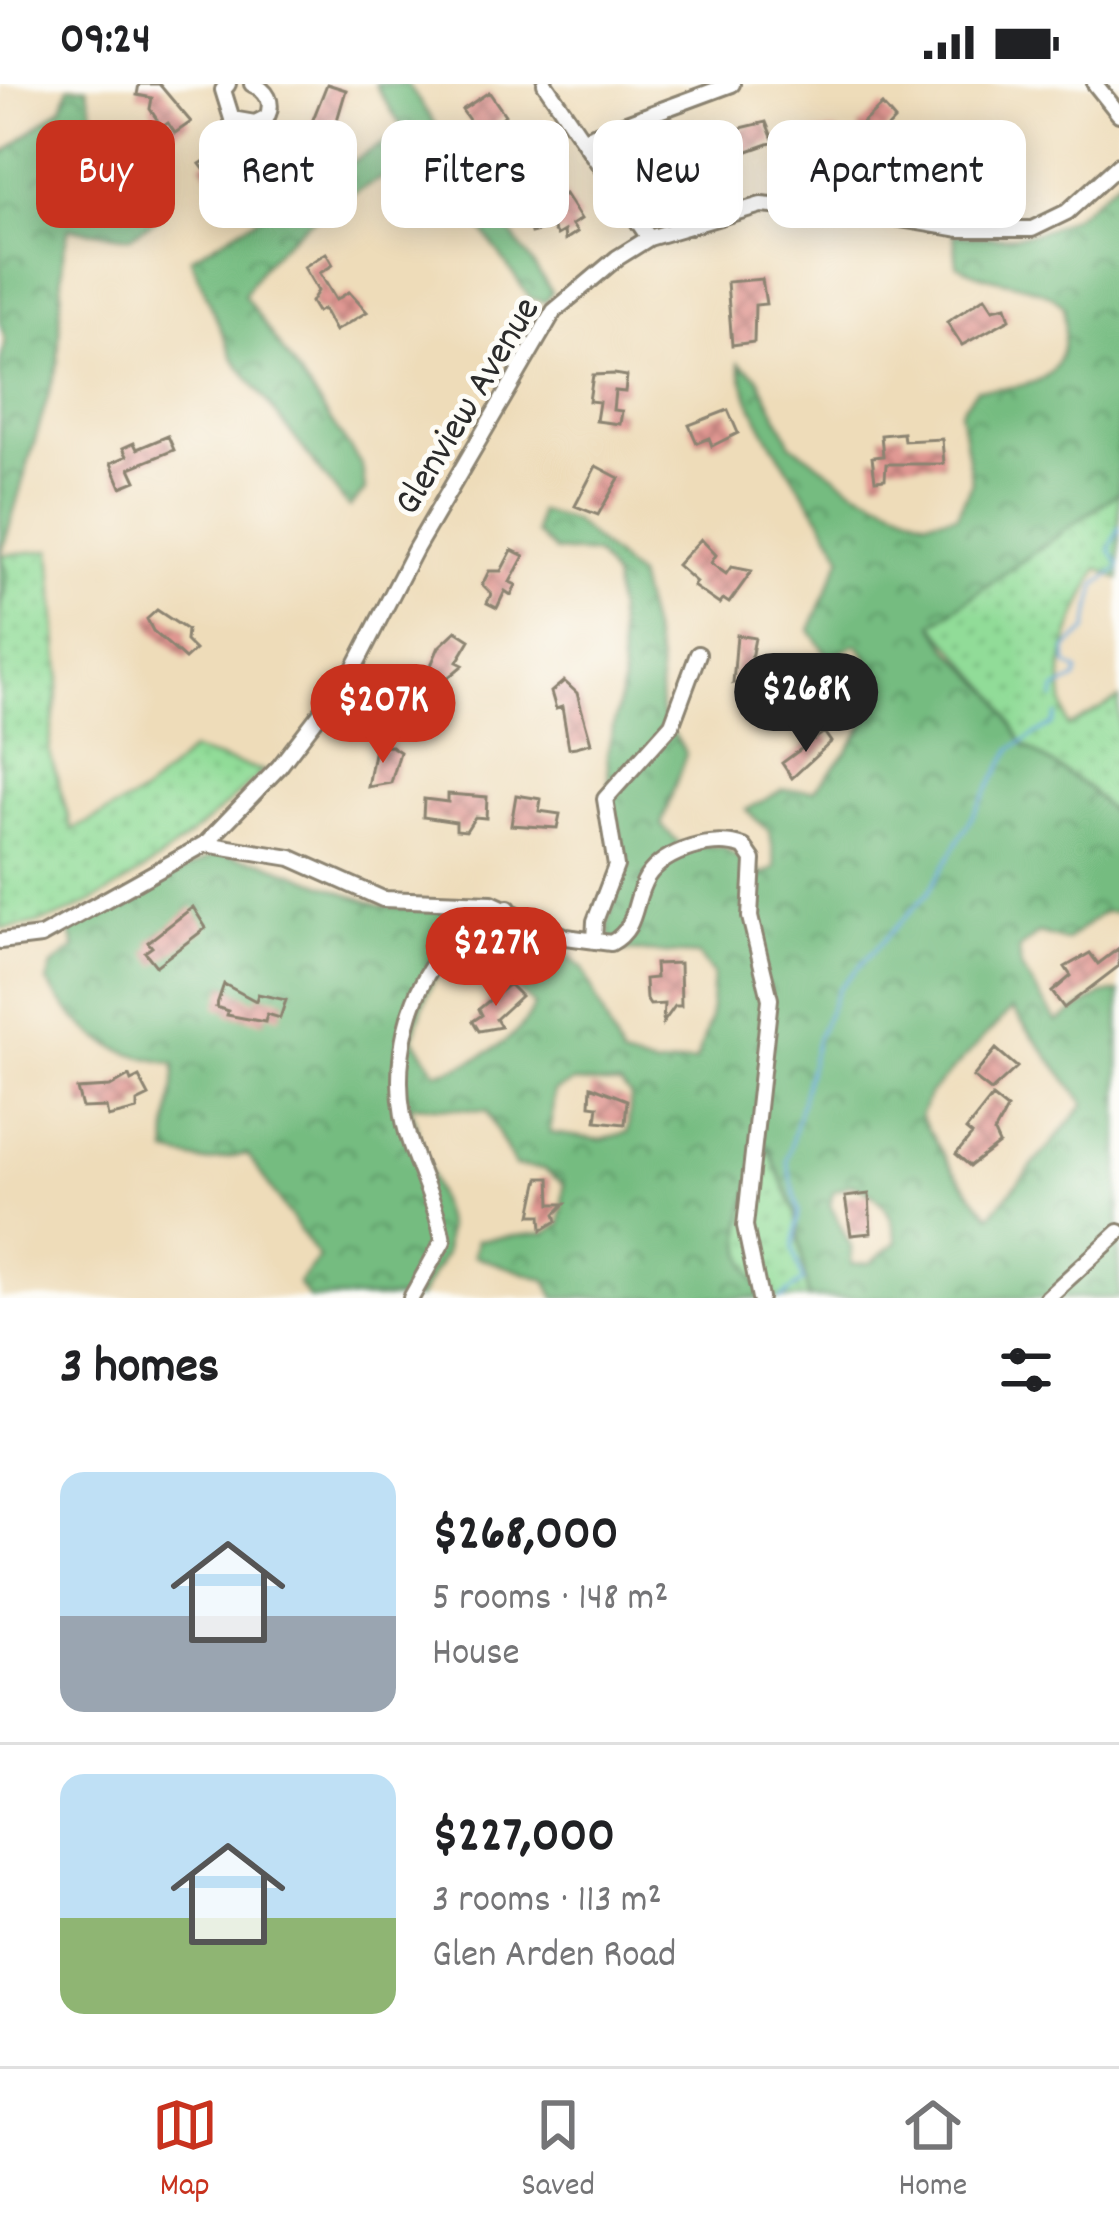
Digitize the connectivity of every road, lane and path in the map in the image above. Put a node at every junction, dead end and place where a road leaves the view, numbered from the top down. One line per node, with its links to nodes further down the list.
1 (229, 84): 2 (street)
2 (252, 84)
3 (544, 84): 7 (street)
4 (732, 84): 7 (street)
5 (1095, 84): 6 (street)
6 (1119, 114)
7 (583, 139): 9 (street)
8 (1119, 165): 9 (street, Glenview Avenue)
9 (649, 238): 11 (street, Glenview Avenue)
10 (698, 654): 14 (street)
11 (205, 844): 12 (street); 13 (street, Glenview Avenue)
12 (508, 908): 14 (street); 16 (street)
13 (0, 941)
14 (594, 941): 17 (street)
15 (1119, 1232): 18 (street)
16 (411, 1298)
17 (760, 1298)
18 (1047, 1298)

